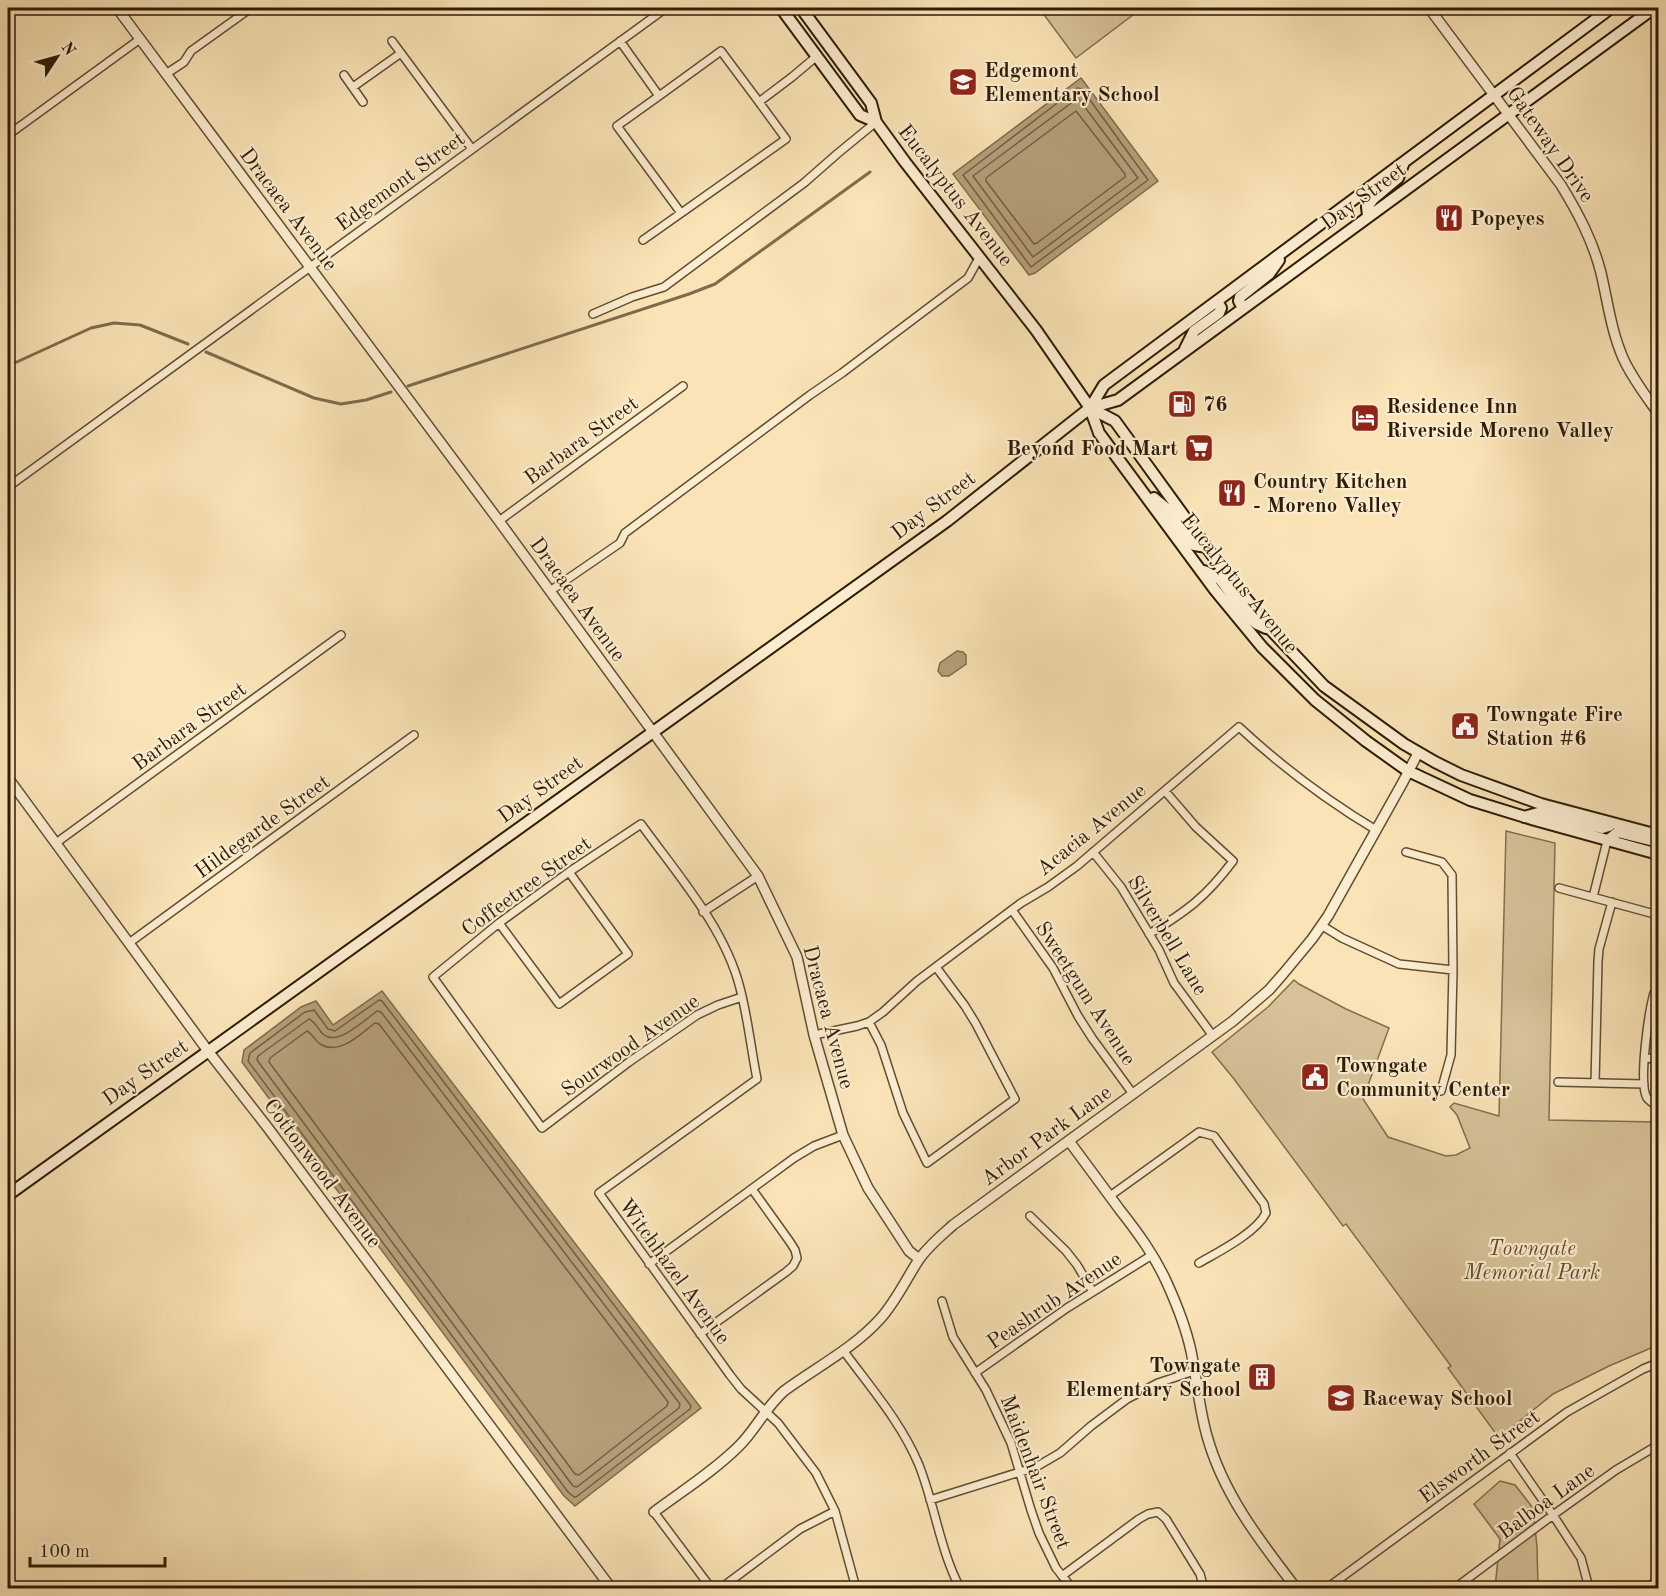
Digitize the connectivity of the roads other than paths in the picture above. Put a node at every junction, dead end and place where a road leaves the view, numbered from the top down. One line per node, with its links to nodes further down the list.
1 (117, 8): 9 (street, Dracaea Avenue)
2 (251, 8): 14 (street)
3 (666, 8): 11 (street, Edgemont Street)
4 (781, 8): 13 (main road, Eucalyptus Avenue)
5 (801, 8): 22 (main road, Eucalyptus Avenue)
6 (1429, 8): 17 (street, Gateway Drive)
7 (1611, 8): 17 (main road, Day Street)
8 (1654, 8): 21 (main road, Day Street)
9 (140, 39): 14 (street, Dracaea Avenue); 23 (street)
10 (392, 41): 12 (street)
11 (620, 41): 18 (street); 24 (street, Edgemont Street)
12 (401, 53): 16 (street); 24 (street)
13 (817, 56): 20 (street); 22 (main road, Eucalyptus Avenue)
14 (166, 74): 31 (street, Dracaea Avenue)
15 (344, 75): 16 (street)
16 (353, 87): 19 (street)
17 (1494, 94): 21 (street, Gateway Drive); 25 (main road, Day Street)
18 (659, 96): 20 (street); 26 (street)
19 (363, 102)
20 (759, 102): 26 (street)
21 (1508, 113): 27 (main road, Day Street); 38 (street, Gateway Drive)
22 (876, 122): 30 (main road, Eucalyptus Avenue); 34 (street)
23 (8, 135)
24 (472, 149): 31 (street, Edgemont Street)
25 (1404, 161): 27 (main road); 29 (main road, Day Street)
26 (681, 213): 28 (street)
27 (1368, 216): 33 (main road, Day Street)
28 (643, 240)
29 (1287, 250): 32 (main road, Day Street); 33 (main road)
30 (979, 258): 37 (main road, Eucalyptus Avenue); 44 (street)
31 (310, 267): 40 (street, Edgemont Street); 41 (street, Dracaea Avenue)
32 (1216, 301): 35 (main road); 37 (main road, Day Street)
33 (1243, 308): 35 (main road, Day Street)
34 (593, 314)
35 (1184, 352): 37 (main road, Day Street)
36 (683, 386): 41 (street, Barbara Street)
37 (1090, 408): 39 (main road, Eucalyptus Avenue); 42 (main road, Eucalyptus Avenue); 47 (main road, Day Street)
38 (1659, 413)
39 (1137, 484): 42 (main road); 43 (main road, Eucalyptus Avenue)
40 (8, 487)
41 (499, 520): 44 (street, Dracaea Avenue)
42 (1207, 547): 45 (main road, Eucalyptus Avenue)
43 (1200, 569): 45 (main road); 50 (main road, Eucalyptus Avenue)
44 (550, 591): 47 (street, Dracaea Avenue)
45 (1272, 631): 49 (main road, Eucalyptus Avenue)
46 (340, 635): 60 (street, Barbara Street)
47 (653, 732): 65 (street, Dracaea Avenue); 83 (main road, Day Street)
48 (414, 735): 75 (street, Hildegarde Street)
49 (1418, 753): 50 (street, Arbor Park Lane); 55 (main road, Eucalyptus Avenue)
50 (1408, 771): 53 (main road, Eucalyptus Avenue); 56 (street, Arbor Park Lane)
51 (8, 778): 60 (street, Cottonwood Avenue)
52 (1164, 790): 56 (street, Acacia Avenue); 61 (street, Acacia Avenue); 74 (street)
53 (1524, 817): 55 (main road); 58 (main road, Eucalyptus Avenue)
54 (641, 824): 64 (street, Coffeetree Street); 70 (street, Witchhazel Avenue)
55 (1618, 825): 57 (main road, Eucalyptus Avenue)
56 (1376, 830): 73 (street, Arbor Park Lane)
57 (1659, 835)
58 (1607, 841): 59 (main road); 63 (main road, Eucalyptus Avenue); 67 (street)
59 (1659, 841)
60 (56, 843): 75 (street, Cottonwood Avenue)
61 (1093, 852): 69 (street, Acacia Avenue); 74 (street, Silverbell Lane)
62 (1406, 852): 77 (street)
63 (1659, 854)
64 (569, 872): 72 (street, Coffeetree Street); 72 (street)
65 (758, 876): 70 (street); 81 (street, Dracaea Avenue)
66 (1559, 888): 67 (street)
67 (1593, 897): 68 (street)
68 (1612, 902): 71 (street); 87 (street)
69 (1012, 910): 76 (street, Acacia Avenue); 90 (street, Sweetgum Avenue)
70 (703, 912): 79 (street, Witchhazel Avenue)
71 (1659, 915)
72 (499, 923): 92 (street, Coffeetree Street)
73 (1322, 925): 77 (street); 82 (street, Arbor Park Lane)
74 (1149, 934): 82 (street, Silverbell Lane)
75 (129, 943): 83 (street, Cottonwood Avenue)
76 (936, 967): 80 (street, Acacia Avenue); 80 (street)
77 (1453, 970): 89 (street)
78 (1654, 993): 84 (street)
79 (742, 997): 92 (street, Sourwood Avenue); 102 (street, Witchhazel Avenue)
80 (869, 1022): 81 (street, Acacia Avenue)
81 (814, 1035): 93 (street, Dracaea Avenue)
82 (1213, 1036): 90 (street, Arbor Park Lane)
83 (208, 1051): 96 (main road, Day Street); 121 (street, Cottonwood Avenue)
84 (1645, 1058): 85 (street); 88 (street)
85 (1659, 1059)
86 (1558, 1082): 87 (street)
87 (1595, 1083): 88 (street)
88 (1644, 1084): 91 (street)
89 (1442, 1091)
90 (1133, 1094): 94 (street, Arbor Park Lane)
91 (1659, 1106)
92 (542, 1128)
93 (843, 1135): 95 (street); 100 (street, Dracaea Avenue)
94 (1069, 1141): 97 (street); 100 (street, Arbor Park Lane)
95 (752, 1189): 102 (street); 105 (street)
96 (8, 1195)
97 (1110, 1196): 99 (street); 101 (street)
98 (1030, 1216): 103 (street)
99 (1152, 1255): 103 (street, Peashrub Avenue); 108 (street)
100 (919, 1259): 106 (street, Arbor Park Lane)
101 (1199, 1263)
102 (649, 1264): 105 (street, Witchhazel Avenue)
103 (1093, 1292): 109 (street, Peashrub Avenue)
104 (942, 1302): 109 (street, Maidenhair Street)
105 (700, 1334): 110 (street, Witchhazel Avenue)
106 (843, 1350): 110 (street, Arbor Park Lane); 114 (street)
107 (1659, 1364): 112 (street, Elsworth Street)
108 (1194, 1371): 113 (street); 127 (street)
109 (975, 1372): 113 (street, Maidenhair Street)
110 (766, 1412): 115 (street, Witchhazel Avenue); 116 (street, Arbor Park Lane)
111 (1659, 1445): 117 (street, Balboa Lane)
112 (1510, 1453): 117 (street); 128 (street, Elsworth Street)
113 (1021, 1473): 114 (street); 118 (street, Maidenhair Street)
114 (930, 1500): 125 (street)
115 (836, 1511): 123 (street); 124 (street, Witchhazel Avenue)
116 (654, 1512): 122 (street)
117 (1553, 1515): 129 (street, Balboa Lane); 130 (street)
118 (1062, 1576): 120 (street); 126 (street, Maidenhair Street)
119 (1659, 1580): 131 (street)
120 (1202, 1587)
121 (611, 1588)
122 (711, 1588)
123 (721, 1588)
124 (856, 1588)
125 (960, 1588)
126 (1072, 1588)
127 (1296, 1588)
128 (1327, 1588)
129 (1455, 1588)
130 (1589, 1588)
131 (1647, 1588)

